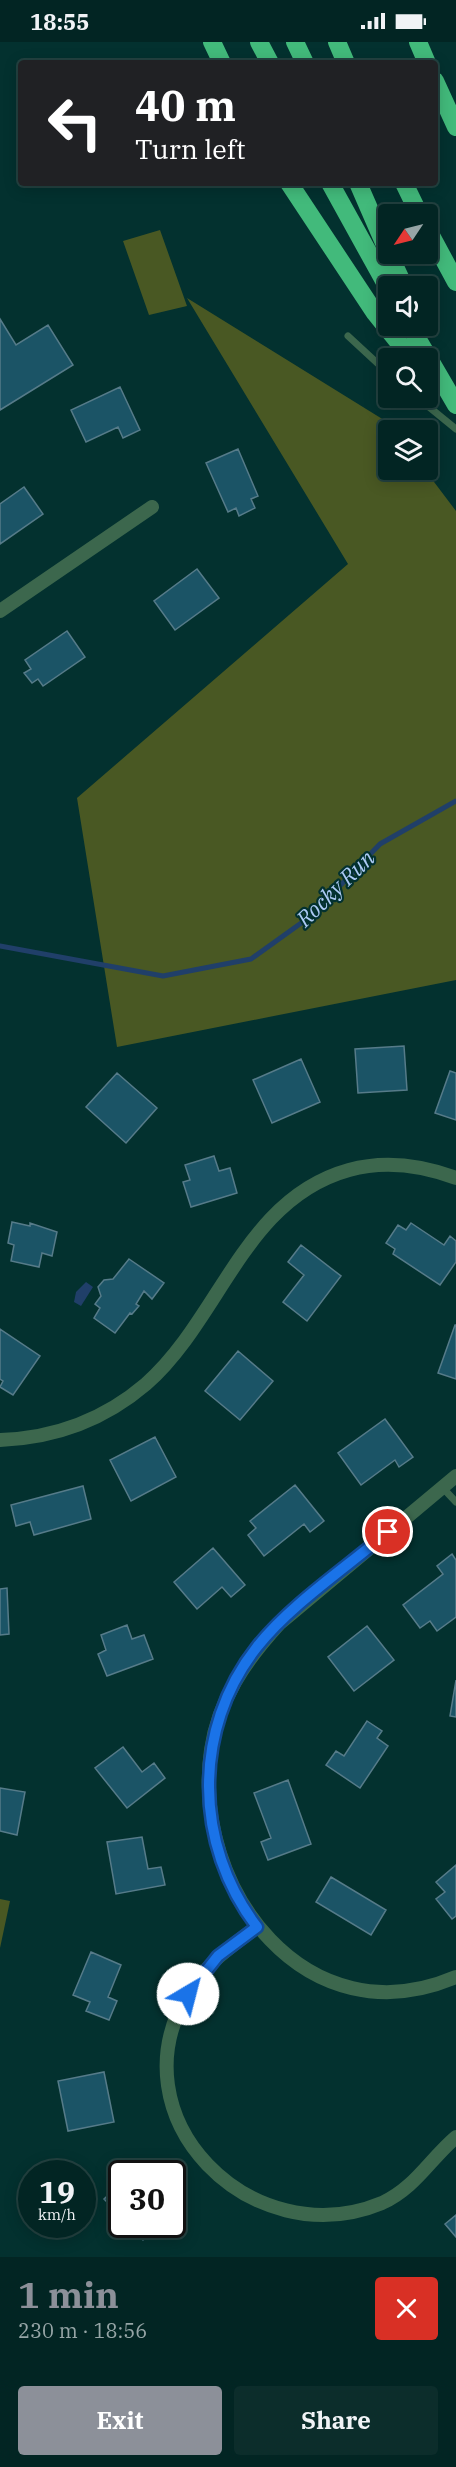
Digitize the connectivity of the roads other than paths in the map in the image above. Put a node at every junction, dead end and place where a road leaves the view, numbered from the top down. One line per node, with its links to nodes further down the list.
1 (212, 42): 6 (highway)
2 (259, 42): 7 (highway)
3 (296, 42): 8 (highway)
4 (337, 42): 9 (highway)
5 (417, 42): 10 (highway)
6 (221, 60)
7 (268, 60)
8 (304, 60)
9 (345, 60)
10 (426, 60)
11 (438, 88): 12 (highway)
12 (456, 127)
13 (291, 186): 25 (highway)
14 (332, 186): 20 (highway)
15 (359, 186): 18 (highway)
16 (405, 186): 17 (highway)
17 (414, 204)
18 (378, 228)
19 (438, 249): 21 (highway)
20 (381, 276)
21 (456, 282)
22 (348, 336): 26 (lane)
23 (416, 336): 29 (highway)
24 (427, 336): 28 (highway)
25 (403, 348)
26 (378, 364)
27 (438, 393): 31 (highway)
28 (456, 398)
29 (456, 405)
30 (430, 408): 32 (lane)
31 (456, 416)
32 (456, 429)
33 (152, 507): 34 (street)
34 (0, 611)
35 (456, 1178): 36 (street)
36 (0, 1440)
37 (456, 1476): 38 (street)
38 (442, 1487): 39 (lane); 40 (street)
39 (456, 1503)
40 (257, 1927): 41 (street); 42 (street)
41 (456, 1977)
42 (456, 2137)

